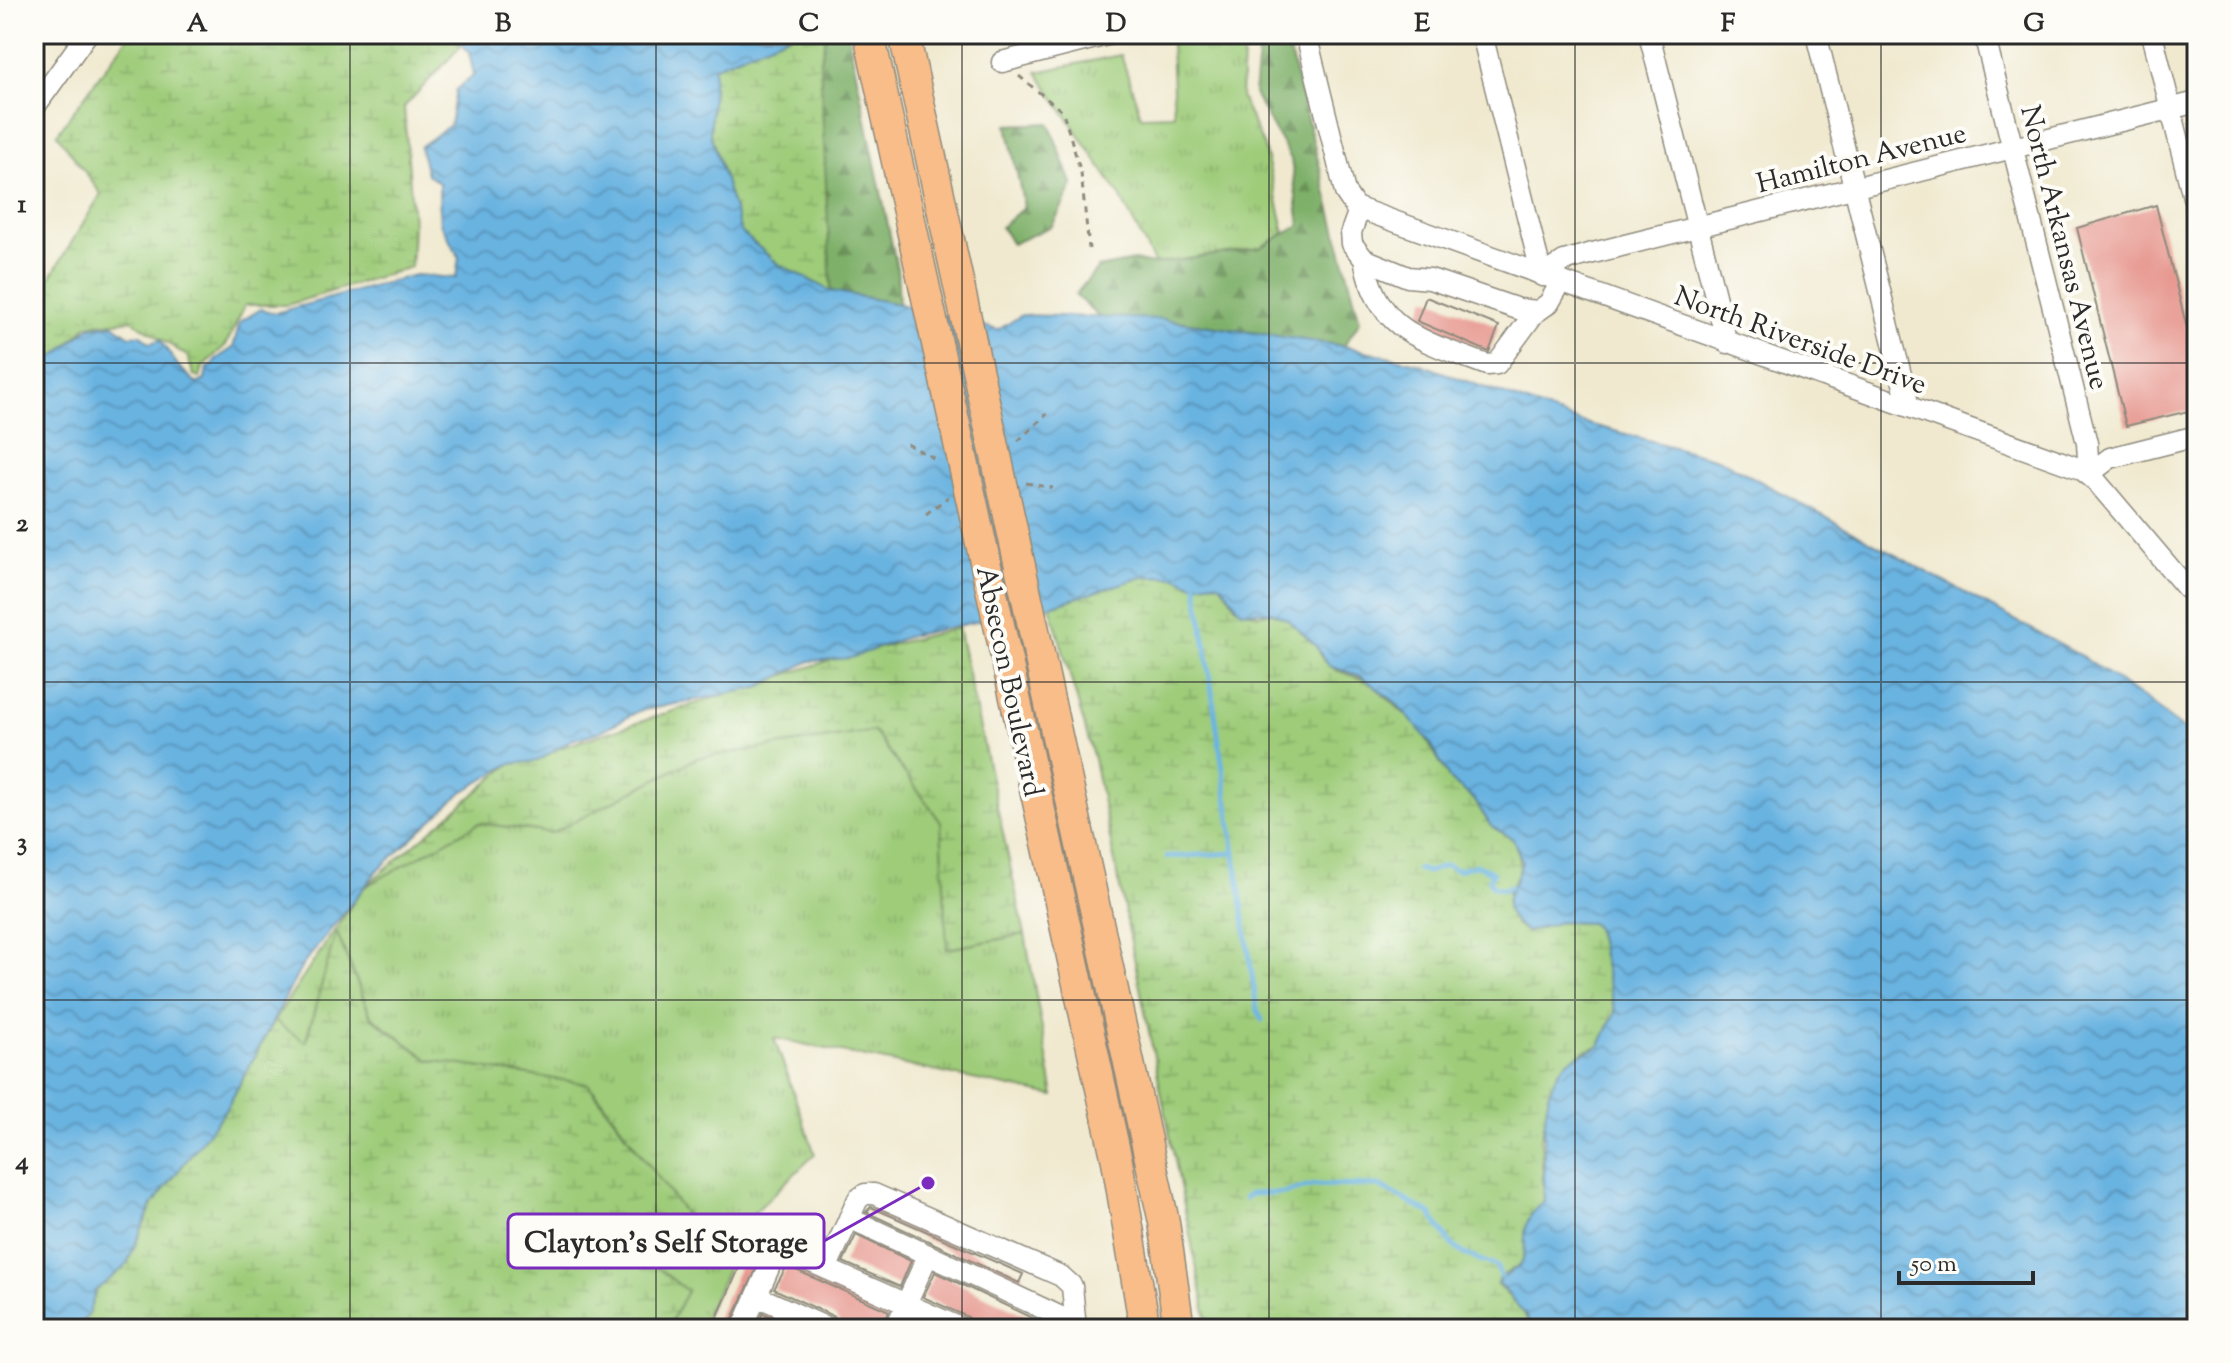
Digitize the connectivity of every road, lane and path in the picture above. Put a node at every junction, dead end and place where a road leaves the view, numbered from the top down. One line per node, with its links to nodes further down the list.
1 (87, 34): 13 (street)
2 (869, 34): 29 (highway, Absecon Boulevard, bridge)
3 (904, 34): 42 (highway, Absecon Boulevard, bridge)
4 (1111, 34): 11 (street)
5 (1306, 34): 17 (street)
6 (1482, 34): 22 (street)
7 (1649, 34): 19 (street)
8 (1816, 34): 16 (street)
9 (1984, 34): 15 (street, North Arkansas Avenue)
10 (2152, 34): 14 (street)
11 (1002, 62): 20 (path)
12 (2197, 102): 14 (street, Hamilton Avenue)
13 (34, 108)
14 (2171, 108): 15 (street, Hamilton Avenue); 18 (street)
15 (2013, 148): 16 (street, Hamilton Avenue); 27 (street, North Arkansas Avenue)
16 (1855, 188): 19 (street, Hamilton Avenue); 25 (street)
17 (1359, 210): 21 (street); 22 (street, North Riverside Drive)
18 (2197, 213)
19 (1697, 227): 22 (street, Hamilton Avenue); 24 (street)
20 (1089, 249)
21 (1364, 259): 23 (street); 23 (street)
22 (1551, 279): 23 (street); 24 (street, North Riverside Drive)
23 (1536, 311)
24 (1727, 343): 25 (street, North Riverside Drive)
25 (1909, 407): 27 (street, North Riverside Drive)
26 (2197, 436): 27 (street)
27 (2089, 474): 28 (street, North Riverside Drive)
28 (2197, 600)
29 (1126, 1208): 40 (highway); 41 (highway, Absecon Boulevard)
30 (849, 1218): 31 (street); 32 (street); 35 (street)
31 (928, 1255): 34 (street); 35 (street)
32 (826, 1269): 33 (street); 34 (street)
33 (757, 1296): 36 (street); 37 (street)
34 (906, 1304): 38 (street); 39 (street)
35 (1076, 1327)
36 (742, 1329)
37 (830, 1329)
38 (895, 1329)
39 (963, 1329)
40 (1126, 1329)
41 (1145, 1329)
42 (1179, 1329)

